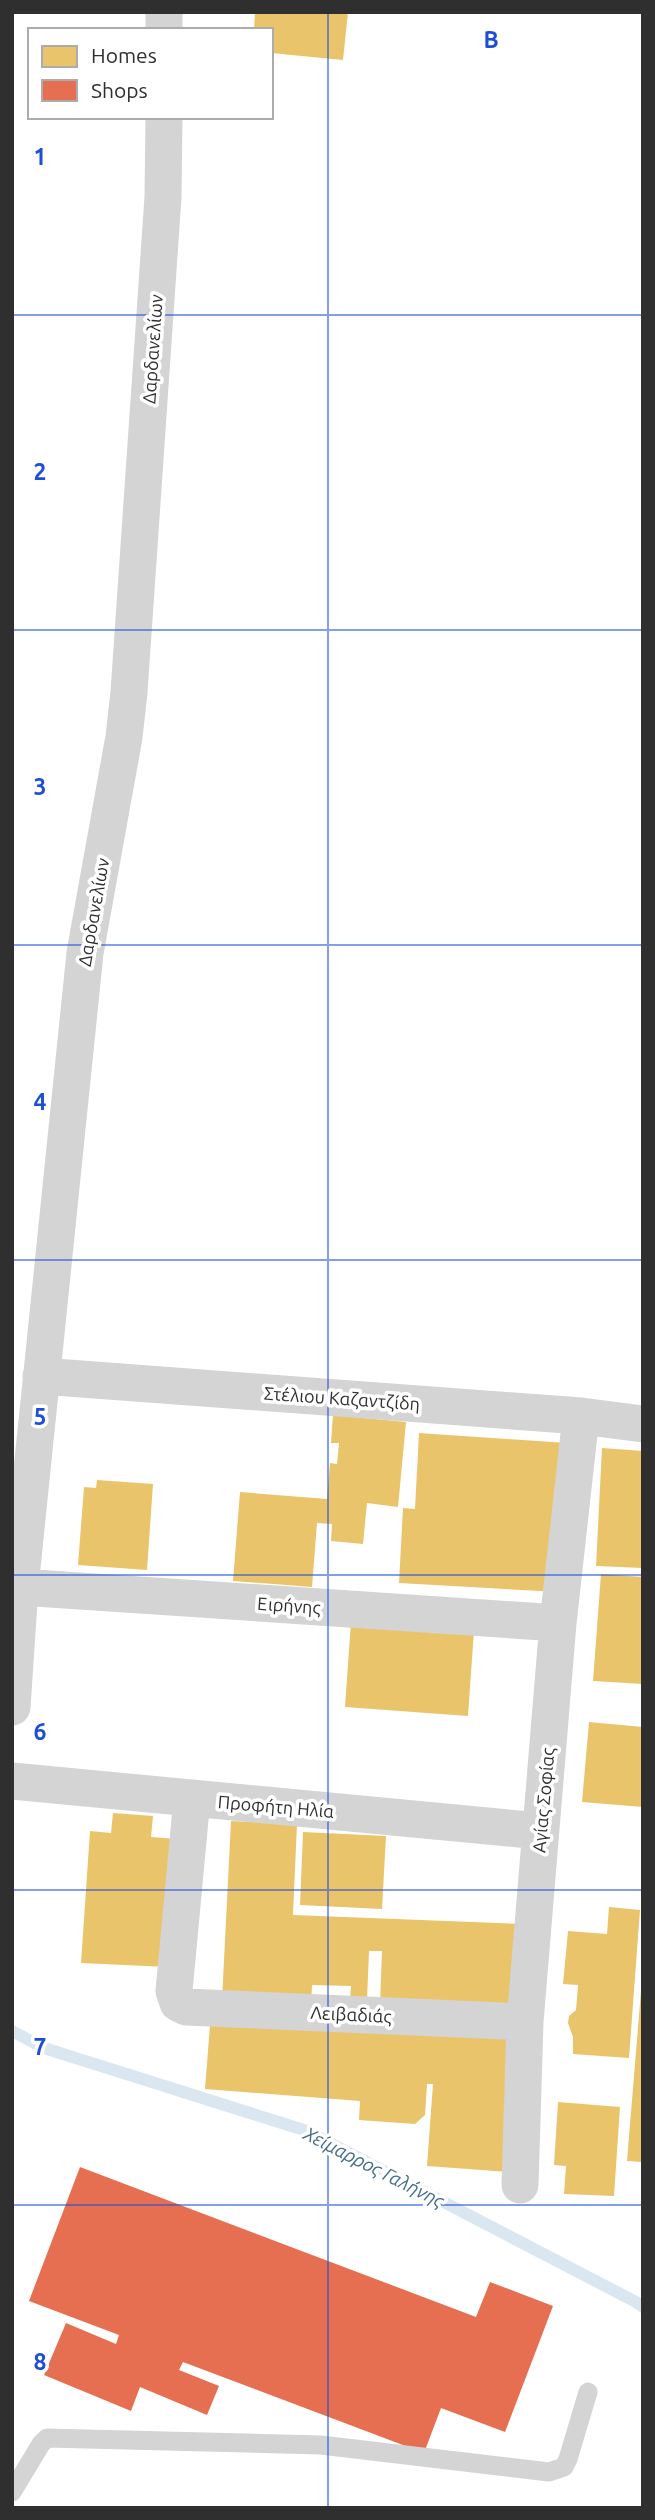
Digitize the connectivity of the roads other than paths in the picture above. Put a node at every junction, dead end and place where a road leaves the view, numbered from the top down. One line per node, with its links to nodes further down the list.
1 (164, 119): 2 (street, Δαρδανελίων)
2 (41, 1376): 3 (street, Στέλιου Καζαντζίδη); 5 (street, Δαρδανελίων)
3 (581, 1416): 4 (street, Στέλιου Καζαντζίδη); 6 (street, Αγίας Σοφίας)
4 (643, 1424)
5 (20, 1587): 6 (street, Ειρήνης); 7 (street, Δαρδανελίων)
6 (558, 1623): 10 (street, Αγίας Σοφίας)
7 (12, 1707)
8 (12, 1781): 9 (street, Προφήτη Ηλία)
9 (192, 1798): 10 (street, Προφήτη Ηλία); 11 (street, Λειβαδιάς)
10 (540, 1831): 11 (street, Αγίας Σοφίας)
11 (525, 2022): 12 (street, Αγίας Σοφίας)
12 (520, 2185)
13 (588, 2392): 14 (lane)
14 (12, 2492)

